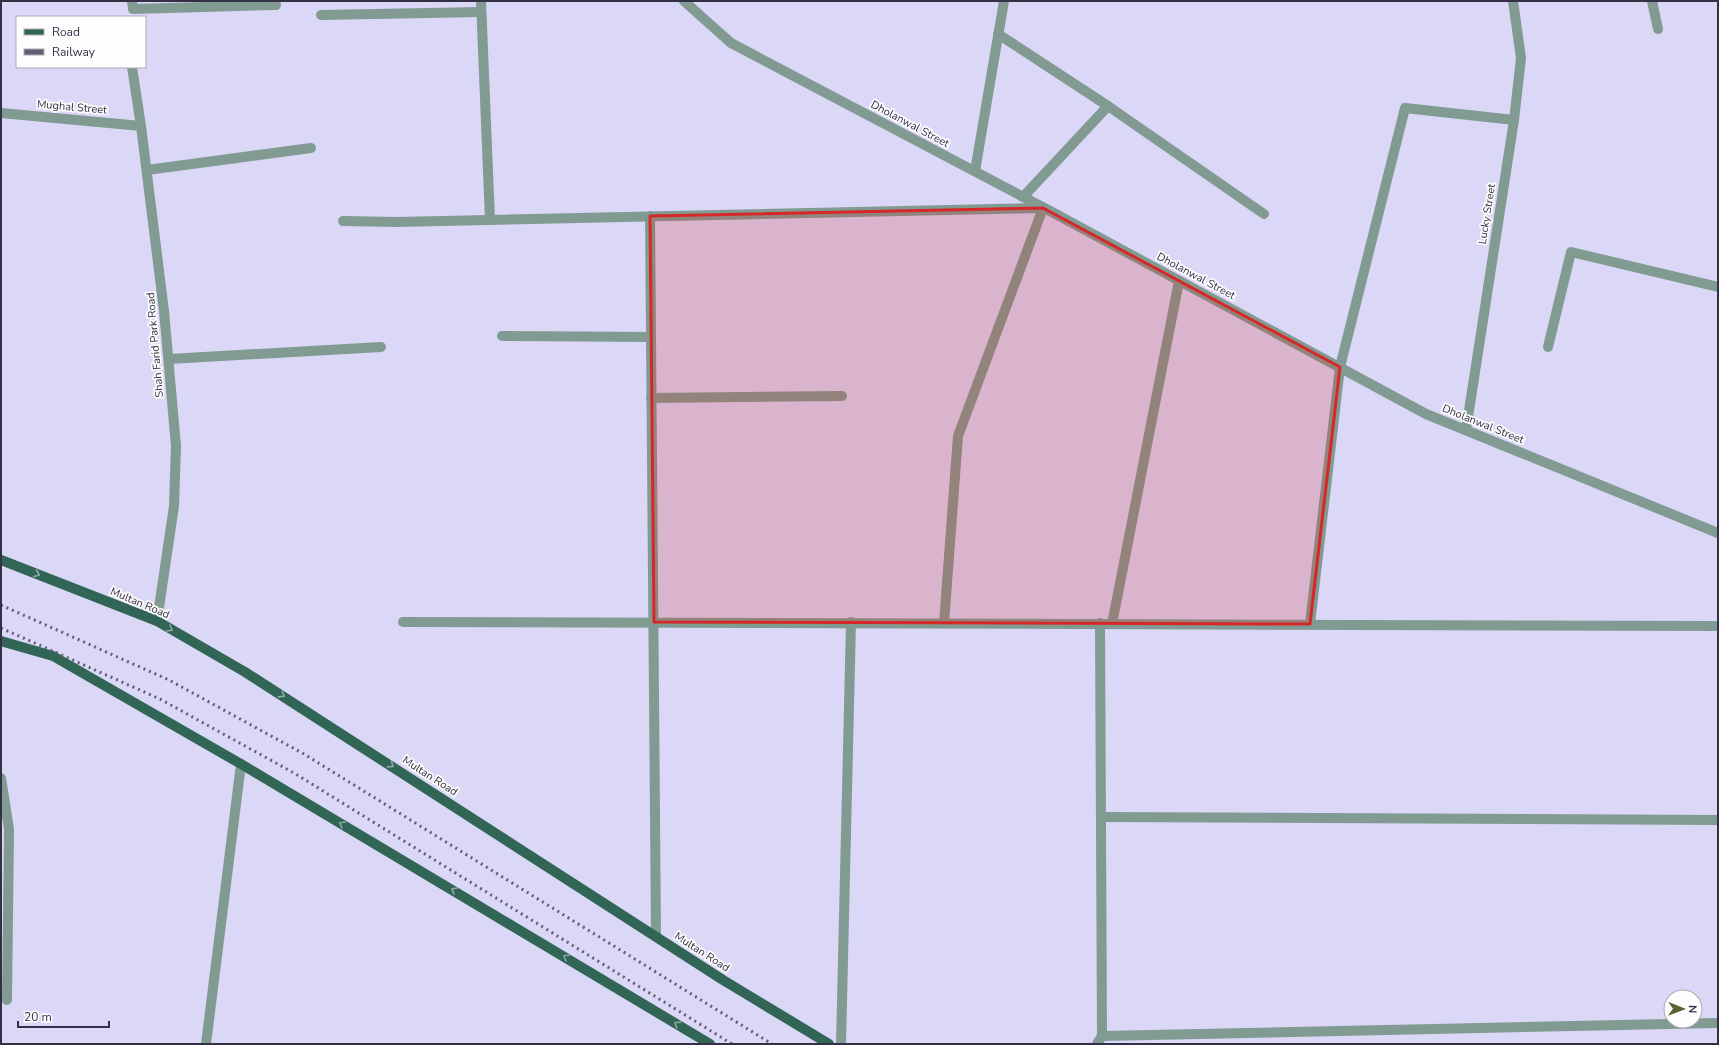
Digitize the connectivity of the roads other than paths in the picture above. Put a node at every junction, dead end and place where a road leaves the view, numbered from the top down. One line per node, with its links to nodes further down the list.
1 (481, 1): 8 (street)
2 (684, 1): 19 (street, Dholanwal Street)
3 (1004, 1): 11 (street)
4 (1513, 1): 15 (street, Lucky Street)
5 (1652, 1): 10 (street)
6 (276, 5): 7 (street)
7 (134, 7)
8 (482, 12): 9 (street); 24 (street)
9 (321, 15)
10 (1658, 29)
11 (998, 34): 13 (street); 19 (street)
12 (132, 68): 16 (street, Shah Farid Park Road)
13 (1108, 106): 20 (street); 22 (street)
14 (1, 113): 16 (street, Mughal Street)
15 (1514, 120): 33 (street); 36 (street, Lucky Street)
16 (141, 126): 18 (street, Shah Farid Park Road)
17 (311, 148): 18 (street)
18 (147, 170): 32 (street, Shah Farid Park Road)
19 (975, 172): 20 (street, Dholanwal Street)
20 (1023, 197): 21 (street, Dholanwal Street)
21 (1043, 208): 23 (street); 26 (street, Dholanwal Street); 43 (street)
22 (1264, 214)
23 (650, 216): 24 (street); 29 (street)
24 (490, 220): 25 (street)
25 (343, 221)
26 (1179, 281): 33 (street, Dholanwal Street); 45 (street)
27 (1718, 287): 31 (street)
28 (502, 336): 29 (street)
29 (650, 338): 35 (street)
30 (381, 347): 32 (street)
31 (1548, 347)
32 (168, 359): 39 (street, Shah Farid Park Road)
33 (1340, 367): 36 (street, Dholanwal Street); 46 (street)
34 (842, 396): 35 (street)
35 (651, 398): 41 (street)
36 (1466, 430): 37 (street, Dholanwal Street)
37 (1718, 533)
38 (1, 560): 39 (main road, Multan Road, one-way to 39)
39 (157, 621): 53 (main road, Multan Road, one-way to 53)
40 (403, 622): 41 (street)
41 (654, 622): 42 (street); 53 (street)
42 (851, 622): 43 (street); 60 (street)
43 (944, 623): 44 (street)
44 (1100, 623): 45 (street); 51 (street)
45 (1112, 624): 46 (street)
46 (1310, 624): 47 (street)
47 (1718, 626)
48 (1, 640): 49 (main road)
49 (241, 764): 57 (street); 58 (main road, one-way to 49)
50 (1, 778): 54 (street)
51 (1101, 818): 52 (street); 56 (street)
52 (1718, 820)
53 (656, 936): 59 (main road, Multan Road)
54 (7, 1000)
55 (1718, 1023): 56 (street)
56 (1100, 1040)
57 (206, 1044)
58 (710, 1044)
59 (829, 1044)
60 (841, 1044)

